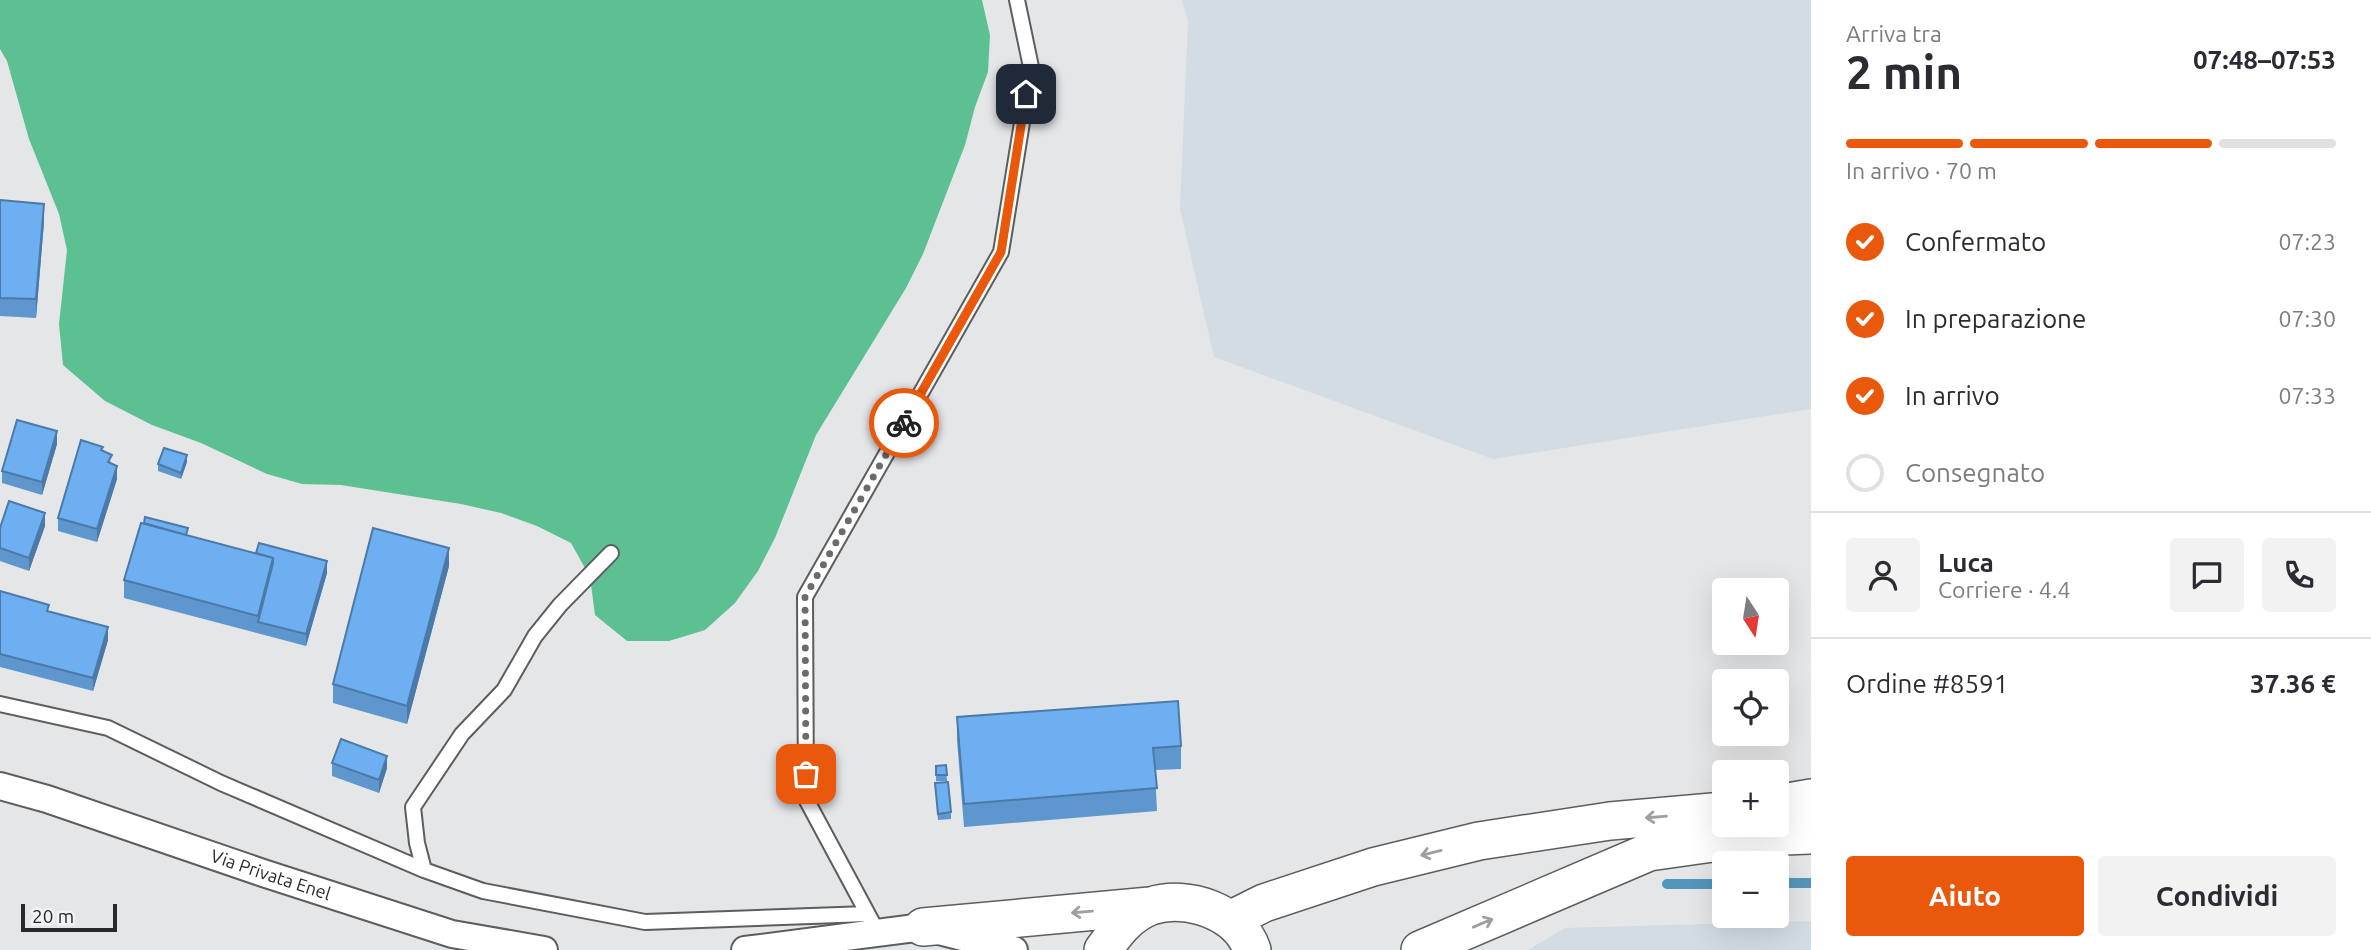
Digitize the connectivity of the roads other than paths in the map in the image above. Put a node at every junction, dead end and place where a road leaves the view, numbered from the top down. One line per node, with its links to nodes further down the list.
1 (1017, 0): 12 (lane)
2 (611, 552): 9 (lane)
3 (0, 704): 9 (lane)
4 (0, 786): 14 (street, Via Privata Enel)
5 (1811, 798): 6 (street)
6 (1789, 802)
7 (1712, 812): 11 (street, one-way to 11)
8 (1811, 835): 19 (street, one-way to 8)
9 (424, 870): 12 (lane)
10 (1150, 906): 11 (street); 13 (street, one-way to 13); 17 (street)
11 (1230, 920): 18 (street)
12 (873, 923): 13 (street); 15 (street)
13 (923, 927): 16 (street)
14 (544, 950)
15 (745, 950)
16 (1014, 950)
17 (1104, 950)
18 (1252, 950)
19 (1420, 950)

